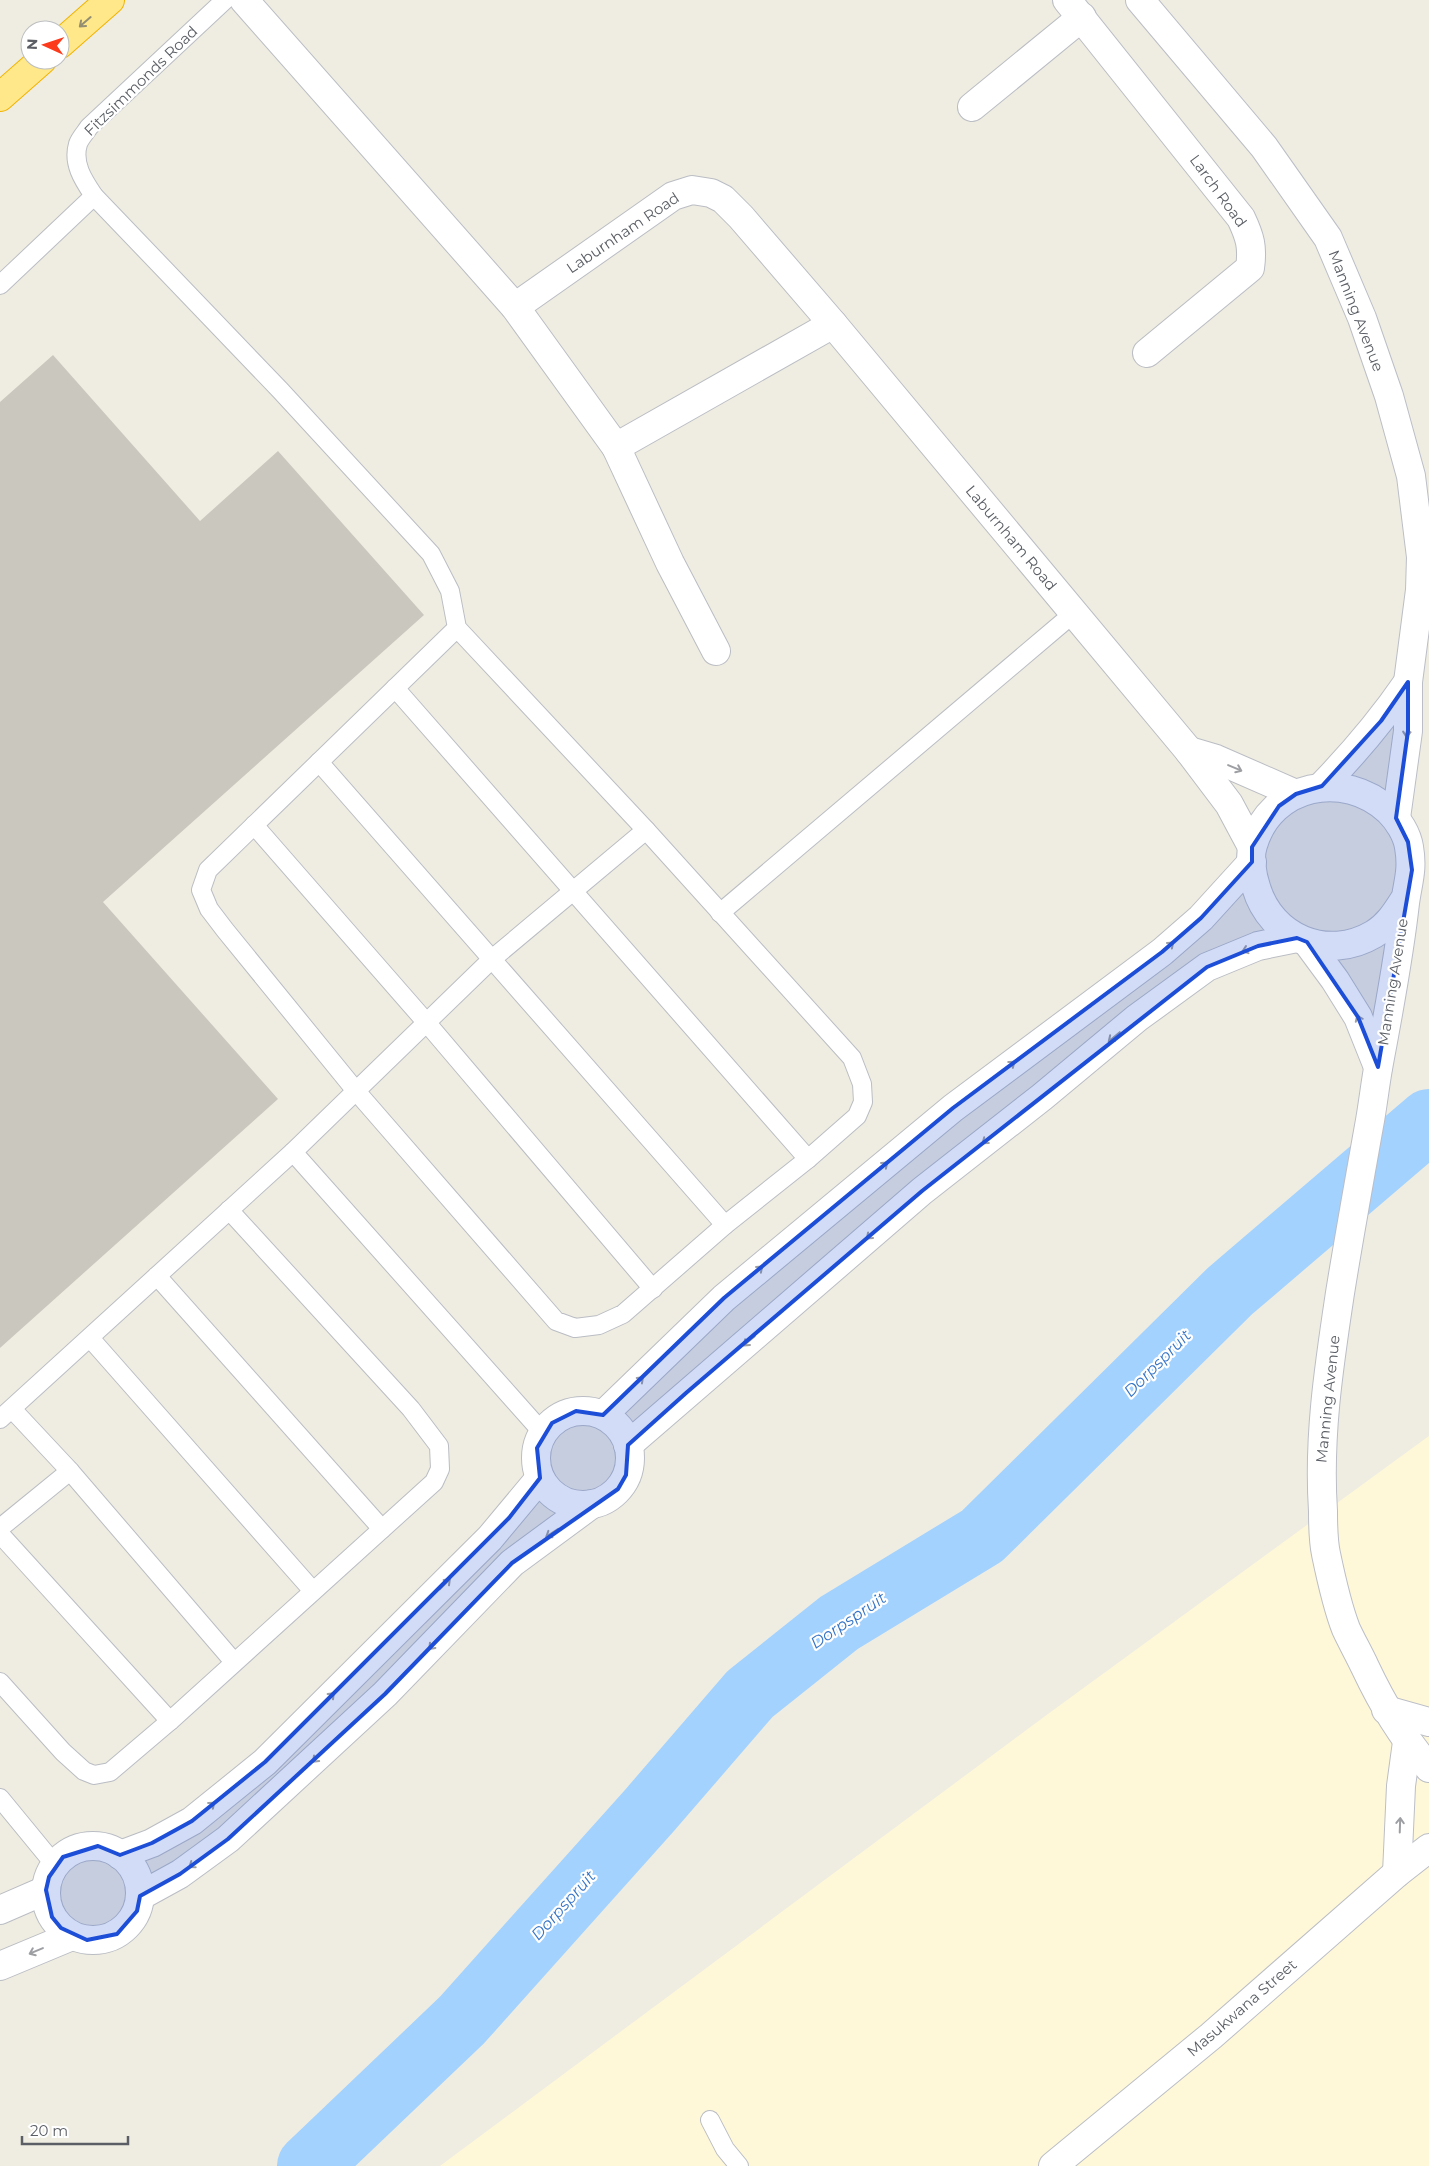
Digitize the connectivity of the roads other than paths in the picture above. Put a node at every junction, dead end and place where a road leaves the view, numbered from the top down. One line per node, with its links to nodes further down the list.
1 (110, 0): 6 (highway, one-way to 6)
2 (226, 0): 11 (lane, Fitzsimmonds Road)
3 (244, 0): 13 (street)
4 (1140, 0): 20 (street, Manning Avenue)
5 (1075, 9): 10 (street, Larch Road); 15 (street, Larch Road)
6 (70, 35)
7 (31, 70): 8 (highway)
8 (10, 88): 9 (highway)
9 (0, 106)
10 (972, 107)
11 (94, 196): 12 (lane); 18 (lane, Fitzsimmonds Road)
12 (0, 285)
13 (515, 307): 14 (street, Laburnham Road); 16 (street)
14 (833, 324): 16 (street); 17 (street, Laburnham Road)
15 (1147, 353)
16 (616, 447): 19 (street)
17 (1074, 613): 22 (street, Laburnham Road); 32 (lane)
18 (456, 628): 21 (lane); 28 (lane)
19 (716, 651)
20 (1408, 682): 24 (street, Manning Avenue); 26 (street, Manning Avenue, one-way to 26)
21 (396, 688): 23 (lane); 30 (lane)
22 (1189, 751): 25 (street, one-way to 25); 29 (street, Laburnham Road)
23 (319, 762): 27 (lane); 34 (lane)
24 (1322, 786): 25 (street); 26 (street)
25 (1296, 794): 29 (street)
26 (1396, 818): 31 (street)
27 (254, 825): 35 (lane); 37 (lane)
28 (646, 830): 30 (lane); 32 (lane)
29 (1252, 854): 33 (street); 46 (street, one-way to 29)
30 (574, 890): 34 (lane); 39 (lane)
31 (1406, 897): 33 (street); 36 (street, Manning Avenue)
32 (720, 913): 39 (lane)
33 (1302, 940): 36 (street, Manning Avenue, one-way to 33); 48 (street, one-way to 48)
34 (492, 959): 35 (lane); 41 (lane)
35 (426, 1022): 37 (lane); 43 (lane)
36 (1377, 1080): 58 (street, Manning Avenue)
37 (356, 1091): 38 (lane); 43 (lane)
38 (293, 1152): 40 (lane); 47 (lane)
39 (808, 1160): 41 (lane)
40 (229, 1210): 42 (lane); 53 (lane)
41 (725, 1225): 43 (lane)
42 (157, 1276): 44 (lane); 53 (lane)
43 (652, 1289)
44 (90, 1338): 45 (lane); 55 (lane)
45 (6, 1414): 49 (lane)
46 (603, 1416): 47 (street); 48 (street)
47 (543, 1434): 50 (street)
48 (628, 1445): 51 (street)
49 (70, 1471): 52 (lane); 56 (lane)
50 (540, 1478): 51 (street); 65 (street, one-way to 50)
51 (592, 1504): 69 (street, one-way to 69)
52 (0, 1528)
53 (382, 1529): 55 (lane)
54 (0, 1534): 59 (lane)
55 (313, 1592): 56 (lane)
56 (234, 1662): 59 (lane)
57 (0, 1682): 59 (lane)
58 (1386, 1710): 60 (street); 61 (street, Manning Avenue)
59 (170, 1721)
60 (1429, 1722)
61 (1407, 1742): 62 (street, Manning Avenue); 67 (street, one-way to 61)
62 (1429, 1768)
63 (0, 1798): 66 (lane)
64 (1429, 1848): 67 (street, Masukwana Street)
65 (120, 1855): 66 (street); 69 (street)
66 (55, 1865): 68 (street)
67 (1397, 1873): 75 (street, Masukwana Street)
68 (46, 1890): 70 (street); 71 (street)
69 (140, 1896): 71 (street)
70 (0, 1910)
71 (72, 1936): 72 (street, one-way to 72)
72 (0, 1966)
73 (710, 2120): 74 (lane)
74 (739, 2166)
75 (1053, 2166)

